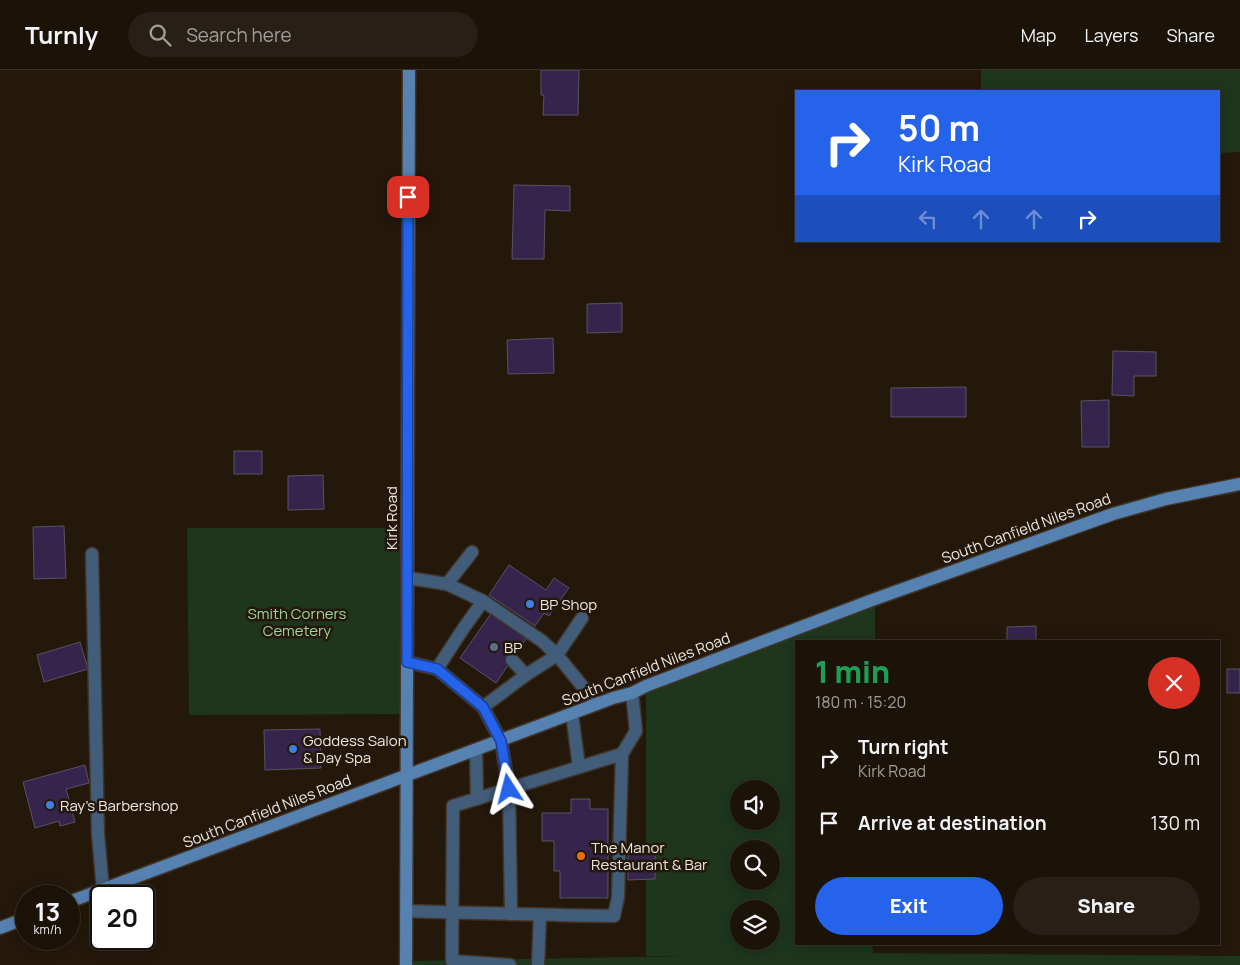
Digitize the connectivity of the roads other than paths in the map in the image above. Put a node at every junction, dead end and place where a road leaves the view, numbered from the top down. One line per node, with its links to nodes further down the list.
1 (408, 70): 5 (main road, Kirk Road)
2 (1240, 484): 16 (main road, South Canfield Niles Road)
3 (472, 552): 6 (lane)
4 (92, 554): 27 (lane)
5 (408, 578): 6 (lane); 13 (main road, Kirk Road)
6 (448, 584): 7 (lane)
7 (483, 601): 9 (lane); 11 (lane)
8 (582, 618): 11 (lane)
9 (464, 628): 10 (lane); 14 (lane)
10 (475, 636)
11 (557, 655): 15 (lane); 17 (lane)
12 (512, 660): 15 (lane)
13 (407, 662): 14 (lane); 24 (main road, Kirk Road)
14 (437, 669): 18 (lane)
15 (526, 675): 18 (lane)
16 (632, 693): 17 (main road, South Canfield Niles Road); 22 (lane)
17 (597, 704): 19 (main road, South Canfield Niles Road)
18 (483, 707): 20 (lane)
19 (572, 714): 20 (main road, South Canfield Niles Road); 23 (lane)
20 (501, 741): 21 (main road, South Canfield Niles Road); 25 (lane)
21 (476, 750): 24 (main road, South Canfield Niles Road); 26 (lane)
22 (622, 754): 23 (lane); 32 (lane)
23 (580, 768): 25 (lane)
24 (407, 776): 28 (main road, South Canfield Niles Road); 29 (main road, Kirk Road)
25 (509, 789): 26 (lane); 31 (lane)
26 (477, 799): 30 (lane)
27 (103, 885)
28 (116, 885)
29 (406, 911): 30 (lane); 35 (main road, Kirk Road)
30 (452, 912): 31 (lane); 36 (lane)
31 (511, 914): 32 (lane)
32 (540, 915): 37 (lane)
33 (15, 922): 34 (main road)
34 (0, 928)
35 (406, 965)
36 (510, 965)
37 (538, 965)

